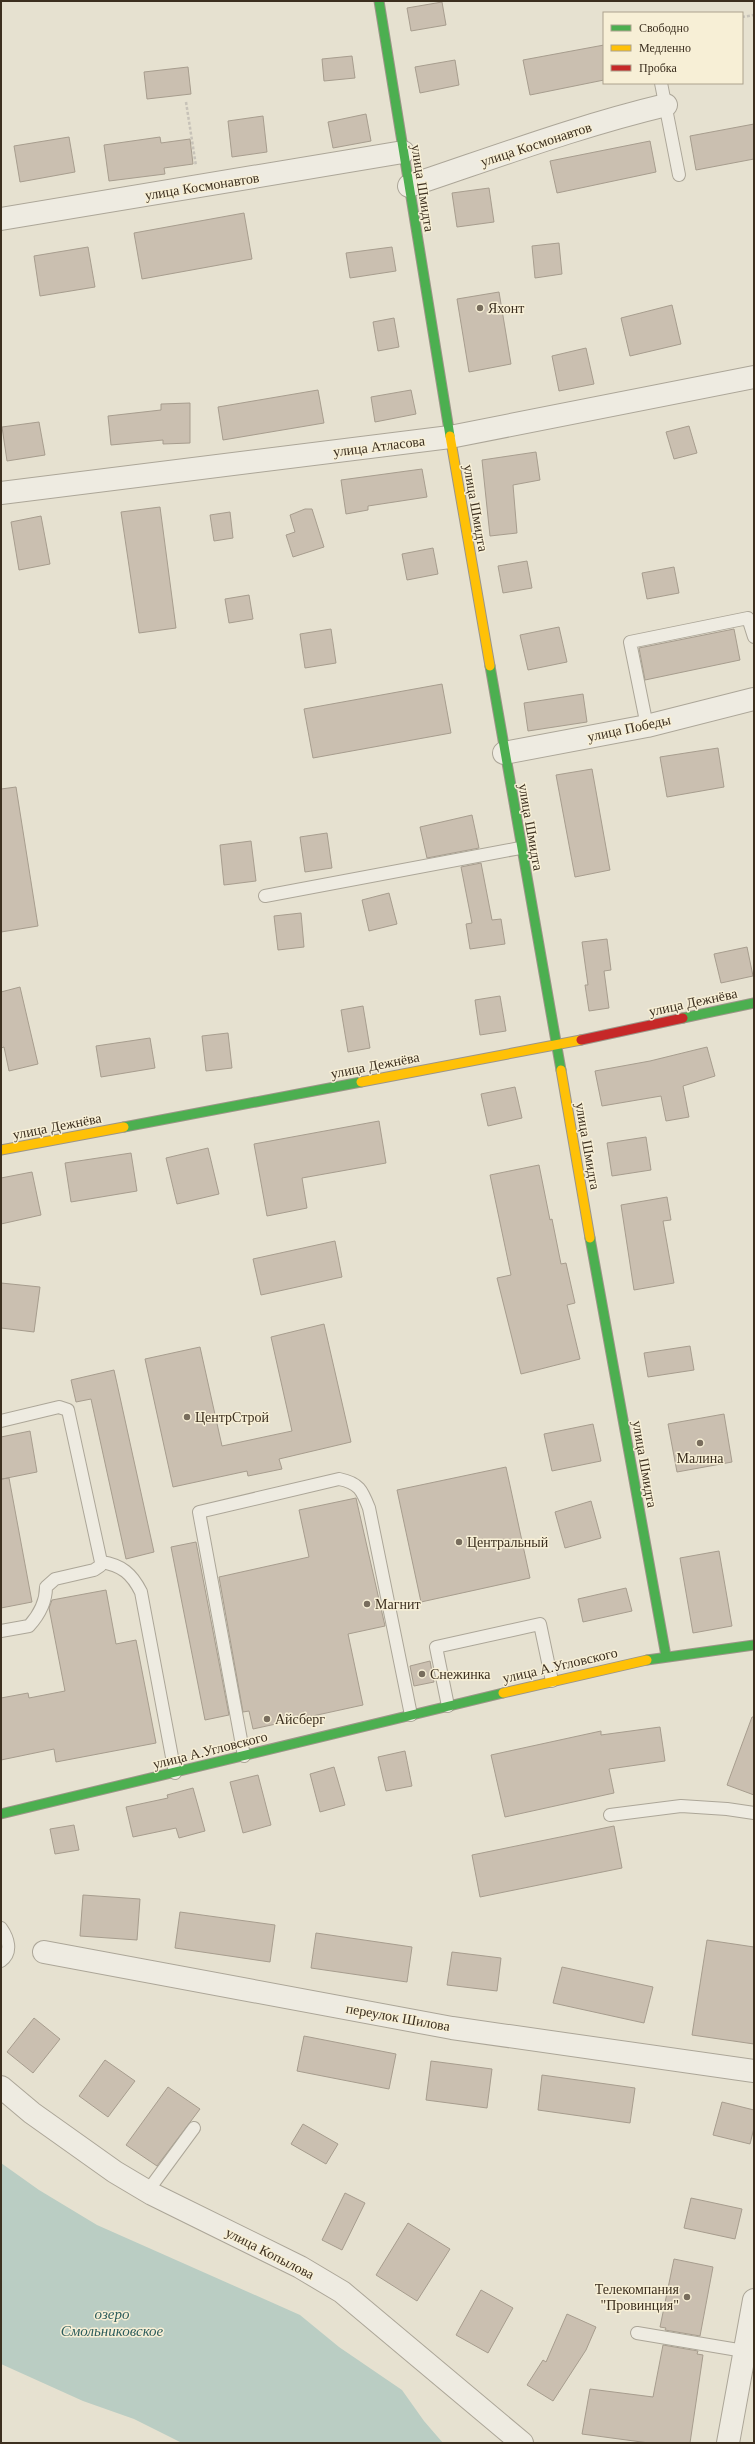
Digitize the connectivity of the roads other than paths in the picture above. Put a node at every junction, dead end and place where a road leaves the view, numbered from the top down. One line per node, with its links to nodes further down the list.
1 (379, 1): 4 (street, улица Шмидта)
2 (661, 84): 3 (lane)
3 (666, 105): 5 (lane); 6 (street, улица Космонавтов)
4 (403, 152): 6 (street, улица Шмидта); 7 (street, улица Космонавтов)
5 (679, 175)
6 (408, 186): 9 (street, улица Шмидта)
7 (1, 219)
8 (754, 376): 9 (street, улица Атласова)
9 (450, 437): 10 (street, улица Атласова); 14 (street, улица Шмидта)
10 (1, 493)
11 (754, 637): 13 (lane)
12 (754, 700): 13 (street, улица Победы)
13 (647, 726): 14 (street, улица Победы)
14 (504, 753): 15 (street, улица Шмидта)
15 (520, 848): 16 (lane); 18 (street, улица Шмидта)
16 (266, 896)
17 (754, 1003): 18 (street, улица Дежнёва)
18 (556, 1045): 19 (street, улица Дежнёва); 24 (street, улица Шмидта)
19 (1, 1150)
20 (1, 1421): 21 (lane)
21 (101, 1562): 22 (lane); 29 (lane)
22 (1, 1631)
23 (754, 1645): 24 (street, улица А.Угловского)
24 (666, 1656): 25 (street, улица А.Угловского)
25 (552, 1681): 26 (street, улица А.Угловского); 26 (lane)
26 (448, 1706): 27 (street, улица А.Угловского)
27 (411, 1715): 28 (street, улица А.Угловского); 28 (lane)
28 (244, 1756): 29 (street, улица А.Угловского)
29 (175, 1773): 31 (street, улица А.Угловского)
30 (754, 1813): 32 (lane)
31 (1, 1814)
32 (610, 1815)
33 (1, 1928): 35 (lane)
34 (44, 1952): 36 (street, переулок Шилова)
35 (1, 1960)
36 (754, 2071)
37 (1, 2087): 39 (street, улица Копылова)
38 (194, 2128): 39 (lane)
39 (147, 2192): 43 (street, улица Копылова)
40 (754, 2300): 42 (street)
41 (636, 2333): 42 (lane)
42 (744, 2351): 44 (street)
43 (522, 2443)
44 (728, 2443)

